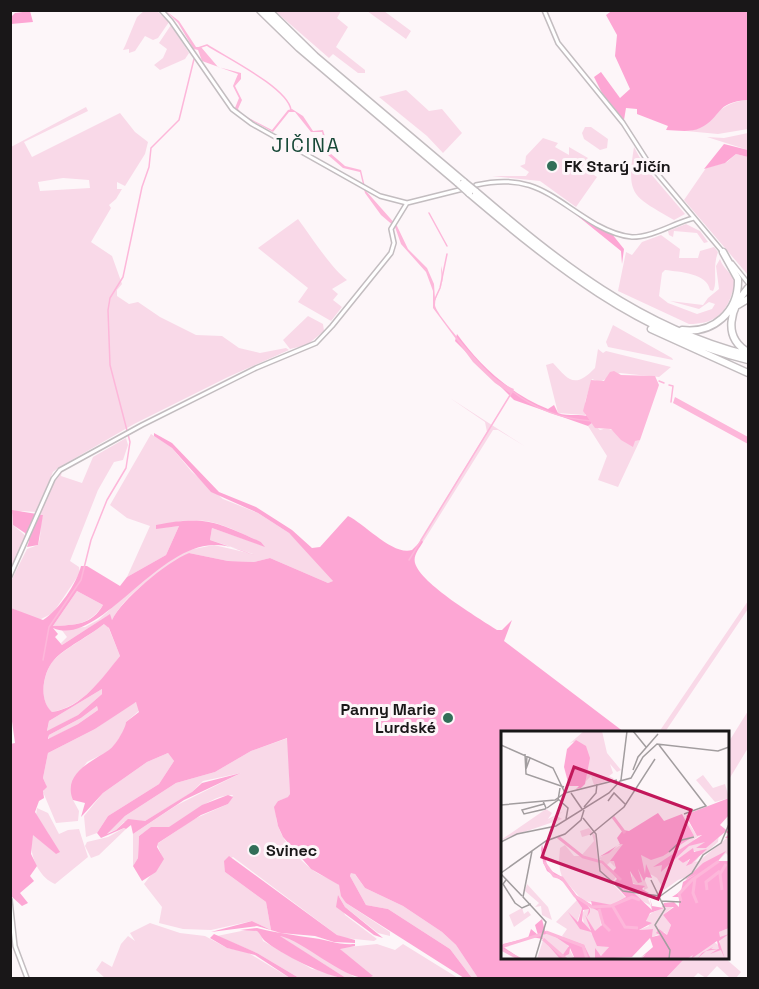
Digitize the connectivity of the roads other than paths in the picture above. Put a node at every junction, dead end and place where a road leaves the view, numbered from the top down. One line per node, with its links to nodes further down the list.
1 (161, 10): 6 (street)
2 (260, 10): 5 (highway)
3 (268, 10): 5 (highway)
4 (544, 10): 7 (street)
5 (468, 187): 6 (street); 7 (street); 12 (highway); 13 (highway)
6 (407, 203): 17 (street)
7 (693, 218): 8 (street)
8 (723, 252): 9 (street); 11 (highway)
9 (748, 286): 11 (highway)
10 (748, 299): 11 (highway)
11 (735, 303): 13 (highway); 14 (highway)
12 (618, 307): 15 (highway); 16 (highway)
13 (670, 328): 14 (highway)
14 (748, 353)
15 (748, 360)
16 (748, 373)
17 (10, 576)
18 (10, 900): 19 (street)
19 (27, 978)

